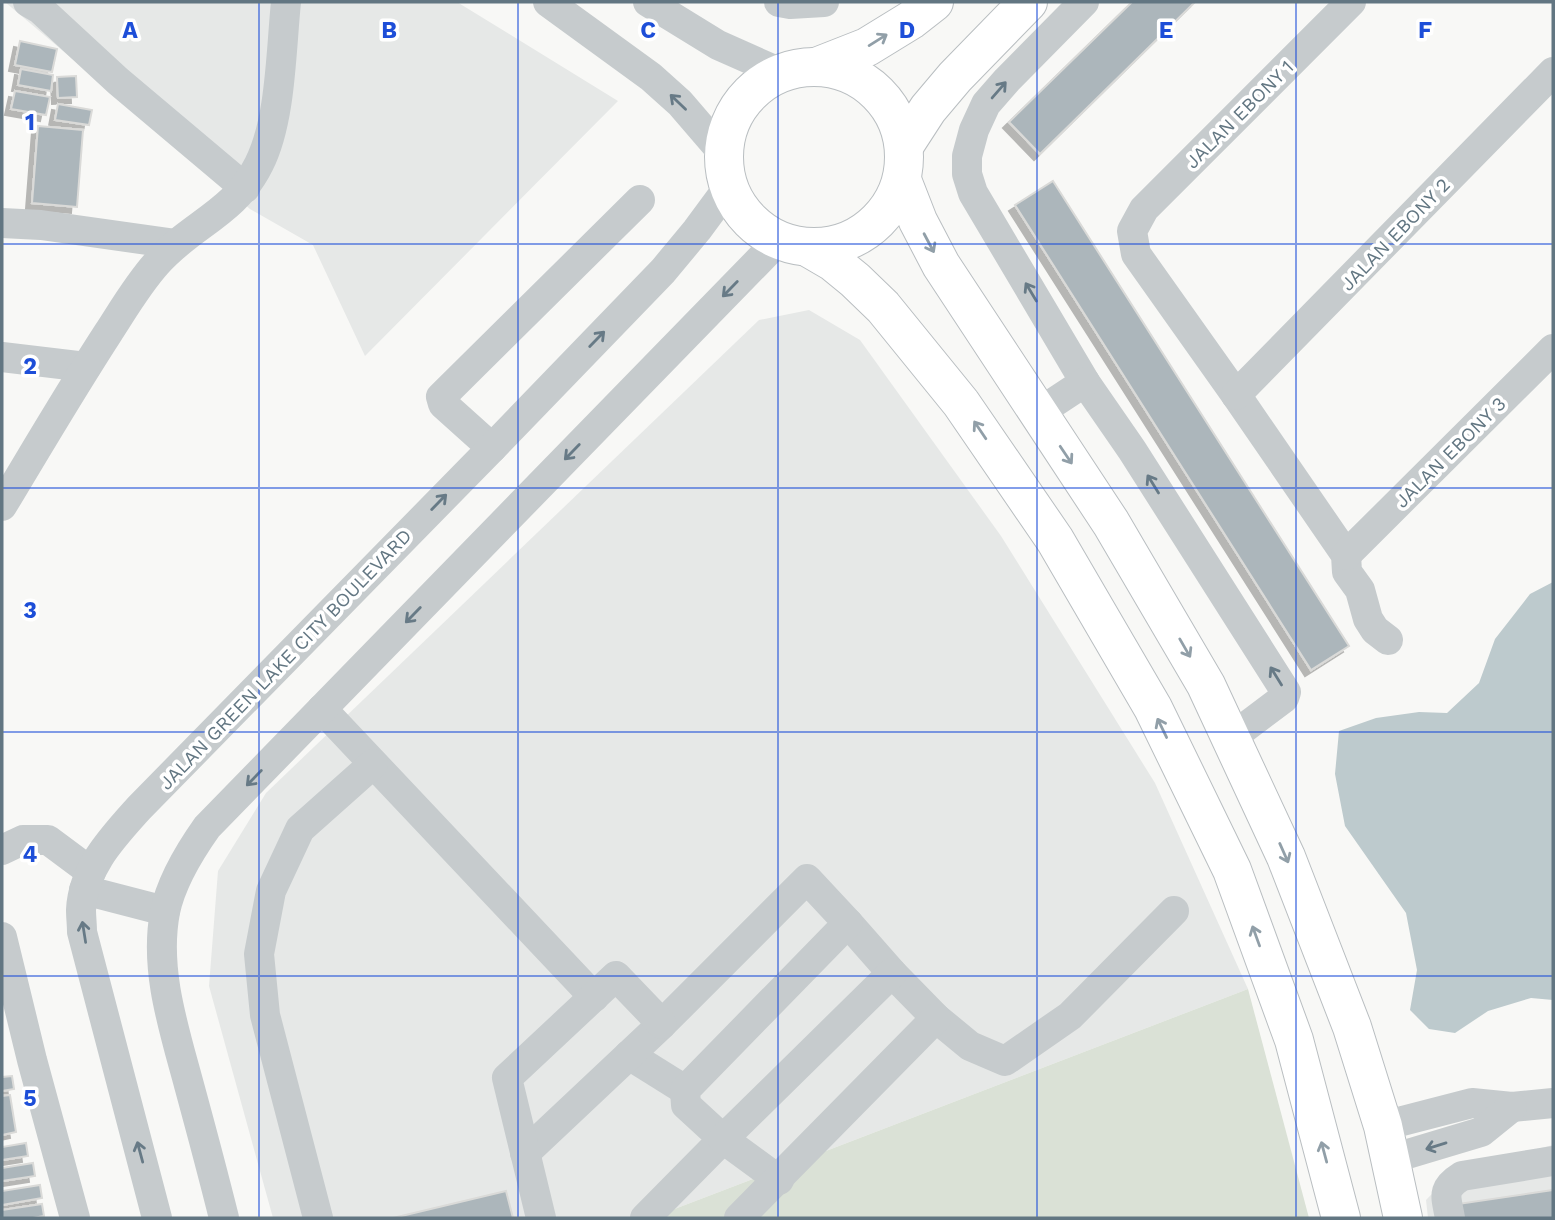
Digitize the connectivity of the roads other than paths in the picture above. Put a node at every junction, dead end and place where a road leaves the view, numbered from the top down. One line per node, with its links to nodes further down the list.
1 (28, 2): 15 (street)
2 (286, 2): 15 (street)
3 (548, 2): 14 (street, one-way to 3)
4 (648, 2): 11 (street)
5 (779, 2): 6 (street)
6 (824, 2)
7 (934, 2): 11 (main road, one-way to 7)
8 (1028, 2): 13 (main road)
9 (1084, 2): 23 (street, one-way to 9)
10 (1351, 2): 24 (street, JALAN EBONY 1)
11 (799, 70): 13 (main road); 14 (main road)
12 (1553, 72): 24 (street, JALAN EBONY 2)
13 (903, 163): 19 (main road); 25 (main road, one-way to 25)
14 (725, 170): 19 (main road); 26 (street, JALAN GREEN LAKE CITY BOULEVARD, one-way to 14)
15 (244, 188): 18 (street)
16 (639, 200): 26 (street)
17 (2, 223): 18 (street)
18 (176, 244): 22 (street)
19 (794, 244): 30 (street, one-way to 30); 58 (main road, one-way to 19)
20 (1553, 349): 28 (street, JALAN EBONY 3)
21 (2, 357): 22 (street)
22 (86, 367): 27 (street)
23 (1085, 382): 25 (street); 31 (street, one-way to 23)
24 (1236, 396): 28 (street)
25 (1038, 413): 31 (main road, one-way to 31)
26 (492, 448): 34 (street, JALAN GREEN LAKE CITY BOULEVARD, one-way to 26)
27 (2, 506)
28 (1346, 555): 29 (street)
29 (1388, 640)
30 (322, 709): 32 (street); 35 (street, one-way to 35)
31 (1231, 738): 47 (main road, one-way to 47)
32 (373, 764): 40 (street); 54 (street)
33 (2, 850): 34 (street)
34 (87, 881): 35 (street); 52 (street, JALAN GREEN LAKE CITY BOULEVARD, one-way to 34)
35 (165, 911): 53 (street)
36 (1174, 911): 41 (street)
37 (848, 923): 39 (street); 42 (street); 44 (street)
38 (2, 937): 51 (street)
39 (892, 973): 41 (street); 46 (street)
40 (594, 997): 42 (street); 48 (street)
41 (936, 1018): 50 (street)
42 (662, 1024): 43 (street)
43 (629, 1055): 44 (street); 48 (street)
44 (685, 1090): 46 (street)
45 (1553, 1104): 47 (street)
46 (723, 1139): 50 (street); 56 (street)
47 (1387, 1143): 59 (main road)
48 (525, 1153): 55 (street)
49 (1553, 1161): 60 (street)
50 (779, 1180): 57 (street)
51 (75, 1218)
52 (157, 1218)
53 (224, 1218)
54 (318, 1218)
55 (541, 1218)
56 (645, 1218)
57 (739, 1218)
58 (1342, 1218)
59 (1403, 1218)
60 (1450, 1218)

